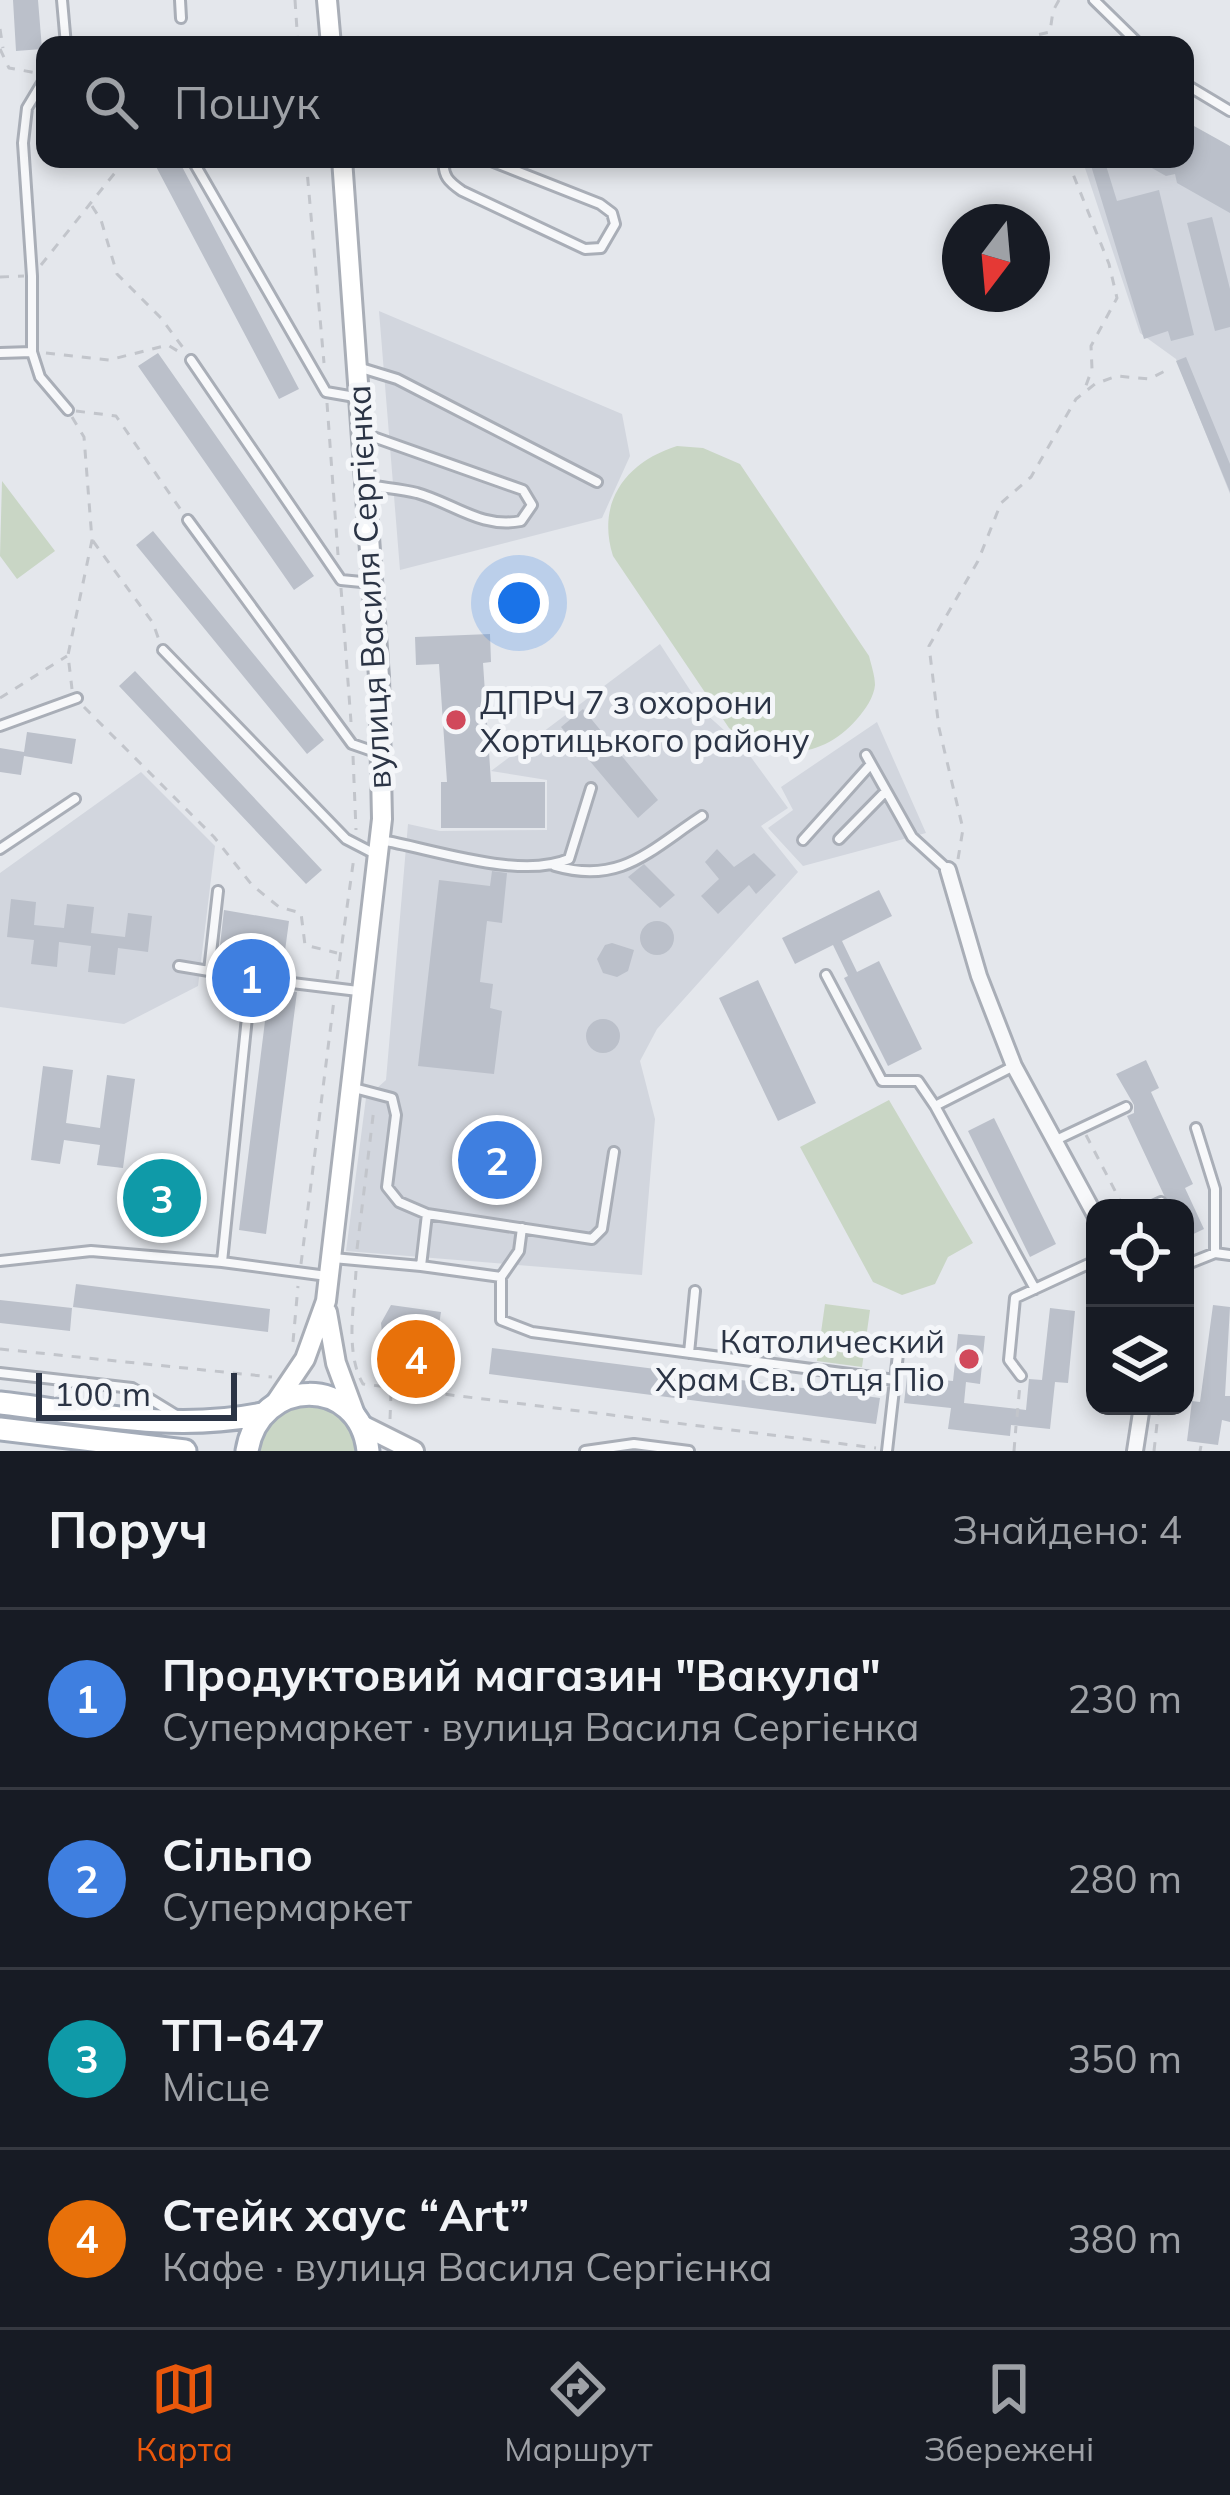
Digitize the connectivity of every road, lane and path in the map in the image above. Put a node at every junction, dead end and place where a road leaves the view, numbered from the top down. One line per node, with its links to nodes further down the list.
1 (62, 0): 9 (lane)
2 (180, 0): 7 (lane)
3 (295, 0): 10 (path)
4 (327, 0): 11 (main road)
5 (1059, 0): 12 (path)
6 (1094, 0): 13 (lane)
7 (181, 18)
8 (0, 29): 14 (path)
9 (65, 36)
10 (297, 36)
11 (330, 36)
12 (1032, 36)
13 (1131, 36)
14 (2, 50): 15 (path)
15 (36, 74)
16 (1194, 89): 18 (lane)
17 (36, 92): 27 (lane)
18 (1230, 111)
19 (119, 168): 26 (path)
20 (197, 168): 34 (lane)
21 (307, 168): 34 (path)
22 (343, 168): 32 (main road, вулиця Василя Сергієнка)
23 (443, 168): 24 (lane)
24 (509, 168)
25 (1071, 168): 35 (path)
26 (92, 206): 27 (path); 31 (path)
27 (32, 276): 28 (path); 29 (lane)
28 (0, 277)
29 (32, 352): 30 (lane); 31 (path); 37 (lane)
30 (0, 353)
31 (191, 360): 43 (lane)
32 (355, 366): 36 (main road, вулиця Василя Сергієнка); 39 (lane)
33 (1165, 371): 35 (path)
34 (326, 392): 36 (lane); 43 (path)
35 (1083, 393): 62 (path)
36 (357, 397): 38 (main road, вулиця Василя Сергієнка)
37 (68, 410): 41 (path); 42 (path)
38 (362, 433): 40 (main road, вулиця Василя Сергієнка); 40 (lane)
39 (597, 482)
40 (366, 485): 44 (main road, вулиця Василя Сергієнка)
41 (188, 520): 50 (lane)
42 (92, 540): 45 (path); 46 (path)
43 (340, 580): 44 (lane); 50 (path)
44 (372, 584): 51 (main road, вулиця Василя Сергієнка)
45 (163, 650): 58 (lane)
46 (68, 655): 47 (path); 48 (path)
47 (0, 698)
48 (77, 698): 49 (lane); 64 (path)
49 (0, 726)
50 (352, 743): 51 (lane); 58 (path)
51 (382, 755): 59 (main road, вулиця Василя Сергієнка)
52 (592, 788): 61 (lane)
53 (886, 791): 56 (lane); 57 (lane); 62 (lane)
54 (76, 799): 60 (lane)
55 (702, 816): 61 (lane)
56 (839, 839)
57 (803, 841)
58 (356, 847): 59 (lane); 64 (path)
59 (378, 847): 61 (lane); 70 (main road, вулиця Василя Сергієнка)
60 (0, 849)
61 (554, 866)
62 (951, 877): 71 (street)
63 (218, 891): 66 (lane)
64 (340, 953): 69 (path)
65 (179, 966): 66 (lane)
66 (209, 970): 68 (lane)
67 (826, 975): 73 (lane)
68 (251, 978): 69 (lane); 89 (lane)
69 (336, 987): 70 (lane); 93 (path)
70 (363, 992): 72 (main road, вулиця Василя Сергієнка)
71 (1014, 1066): 73 (lane); 78 (street)
72 (353, 1088): 82 (lane); 92 (main road, вулиця Василя Сергієнка)
73 (935, 1106): 95 (lane)
74 (1126, 1107): 76 (lane)
75 (374, 1108): 87 (path)
76 (1082, 1128): 78 (lane); 81 (path)
77 (1196, 1129): 84 (lane)
78 (1054, 1141): 80 (street)
79 (614, 1152): 83 (lane)
80 (1086, 1199)
81 (1119, 1199)
82 (427, 1214): 83 (lane); 91 (lane)
83 (522, 1228): 94 (lane)
84 (1215, 1253): 85 (lane); 88 (lane)
85 (1230, 1255)
86 (0, 1261): 89 (lane)
87 (356, 1261): 91 (lane); 92 (lane); 115 (path)
88 (1194, 1261)
89 (222, 1262): 93 (lane)
90 (1086, 1265): 95 (lane)
91 (421, 1266): 94 (lane)
92 (332, 1267): 93 (lane); 97 (main road, вулиця Василя Сергієнка)
93 (300, 1273): 101 (path)
94 (502, 1277): 99 (lane)
95 (1034, 1288): 104 (lane)
96 (695, 1292): 99 (lane)
97 (326, 1301): 107 (main road, вулиця Василя Сергієнка); 111 (main road, вулиця Василя Сергієнка)
98 (0, 1349): 102 (path)
99 (689, 1352): 105 (lane)
100 (898, 1354): 105 (lane)
101 (292, 1355)
102 (285, 1372)
103 (0, 1373): 112 (lane)
104 (1021, 1376): 110 (path)
105 (895, 1380): 115 (lane)
106 (0, 1402): 112 (main road)
107 (269, 1408): 111 (main road); 112 (main road); 117 (main road)
108 (1141, 1415): 123 (street)
109 (1158, 1415): 124 (path)
110 (1017, 1417)
111 (359, 1421): 118 (main road); 119 (main road)
112 (188, 1422)
113 (1016, 1426): 122 (path)
114 (0, 1429): 116 (main road)
115 (887, 1450)
116 (184, 1451)
117 (248, 1451)
118 (368, 1451)
119 (414, 1451)
120 (585, 1451): 121 (lane)
121 (689, 1451)
122 (1014, 1451)
123 (1135, 1451)
124 (1154, 1451)

